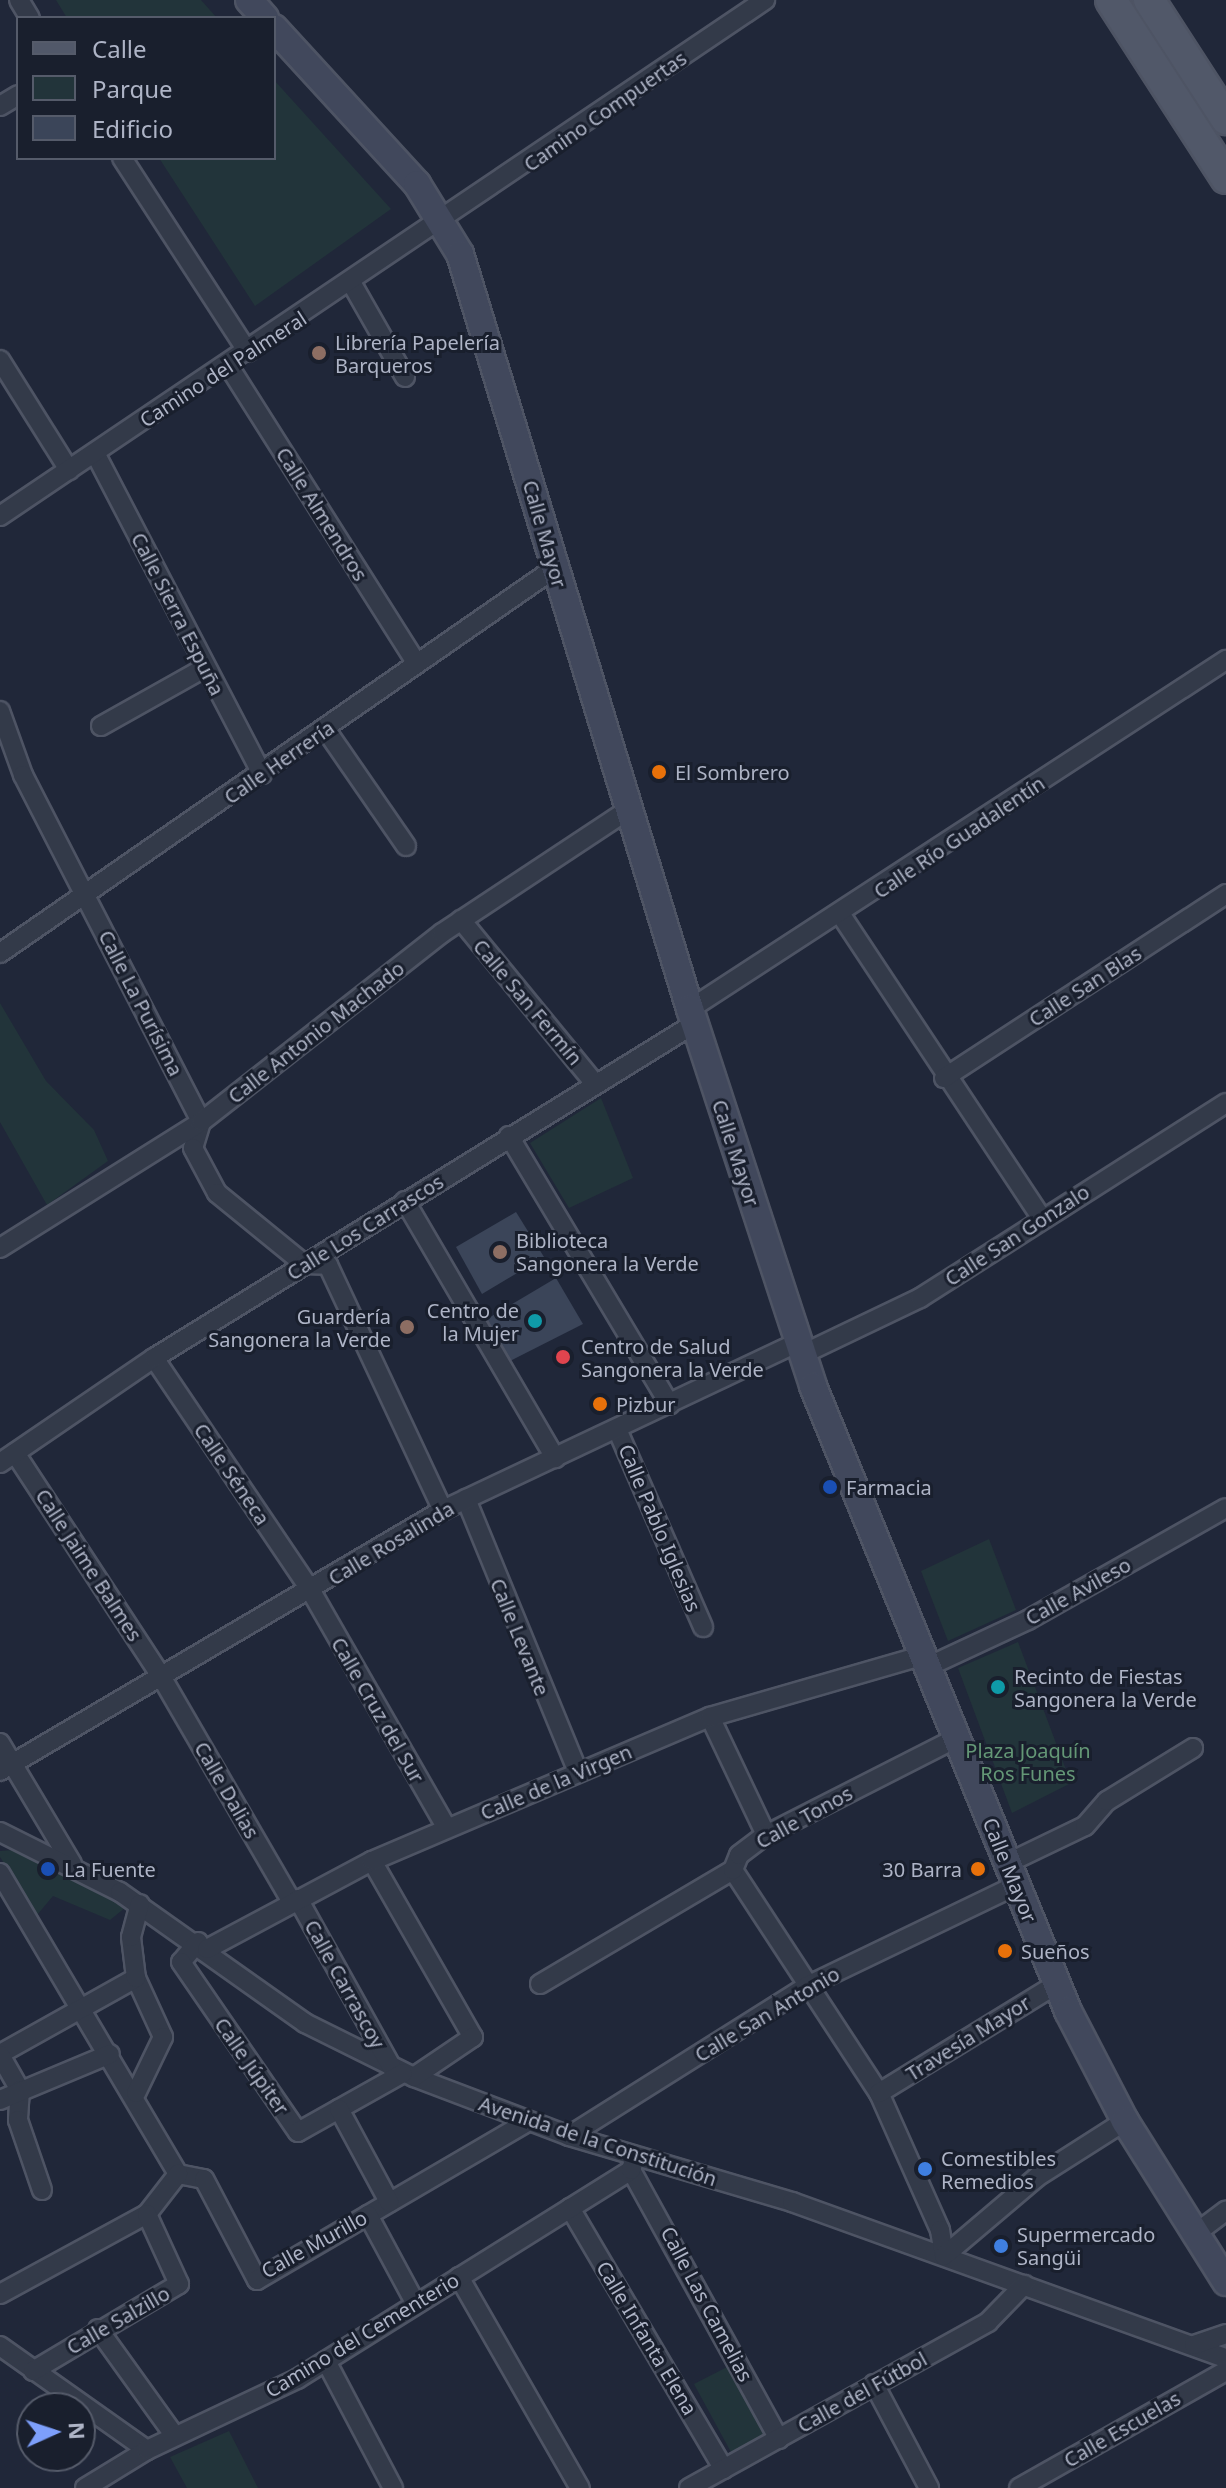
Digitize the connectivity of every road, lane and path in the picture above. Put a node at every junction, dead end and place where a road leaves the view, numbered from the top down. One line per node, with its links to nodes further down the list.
1 (249, 0): 5 (street)
2 (765, 0): 10 (street, Camino Compuertas)
3 (1111, 0): 9 (main road)
4 (1149, 0): 7 (main road)
5 (263, 16)
6 (276, 30): 10 (street, Calle Mayor)
7 (1226, 119)
8 (123, 160): 12 (street)
9 (1226, 178)
10 (445, 222): 11 (street, Camino del Palmeral); 19 (street, Calle Mayor)
11 (352, 284): 12 (street, Camino del Palmeral); 15 (street)
12 (248, 352): 14 (street, Camino del Palmeral)
13 (0, 360): 17 (street)
14 (228, 365): 16 (street, Camino del Palmeral); 21 (street, Calle Almendros)
15 (405, 377)
16 (95, 453): 17 (street, Camino del Palmeral); 22 (street, Calle Sierra Espuña)
17 (69, 470): 18 (street, Camino del Palmeral)
18 (0, 516)
19 (555, 568): 21 (street, Calle Herrería); 28 (street, Calle Mayor)
20 (1226, 660): 32 (street, Calle Río Guadalentín)
21 (416, 662): 25 (street, Calle Herrería)
22 (206, 667): 24 (street); 27 (street, Calle Sierra Espuña)
23 (0, 711): 26 (street, Calle La Purísima)
24 (101, 726)
25 (326, 730): 27 (street, Calle Herrería); 29 (street)
26 (5, 732): 31 (street, Calle La Purísima)
27 (262, 774): 31 (street, Calle Herrería)
28 (628, 810): 33 (street, Calle Antonio Machado); 35 (street, Calle Mayor)
29 (406, 846)
30 (1226, 894): 36 (street, Calle San Blas)
31 (86, 896): 34 (street, Calle Herrería); 39 (street, Calle La Purísima)
32 (841, 915): 35 (street, Calle Río Guadalentín); 36 (street)
33 (461, 920): 37 (street, Calle San Fermín); 39 (street, Calle Antonio Machado)
34 (0, 953)
35 (692, 1017): 37 (street, Calle Los Carrascos); 45 (street, Calle Mayor)
36 (944, 1078): 42 (street)
37 (595, 1084): 40 (street, Calle Los Carrascos)
38 (1226, 1103): 42 (street, Calle San Gonzalo)
39 (201, 1122): 43 (street, Calle Antonio Machado); 44 (street)
40 (509, 1136): 41 (street, Calle Los Carrascos); 47 (street)
41 (405, 1201): 44 (street, Calle Los Carrascos); 50 (street)
42 (1042, 1219): 45 (street, Calle San Gonzalo)
43 (0, 1248)
44 (304, 1264): 46 (street, Calle Los Carrascos); 53 (street)
45 (799, 1349): 47 (street, Calle Rosalinda); 56 (street, Calle Mayor)
46 (154, 1358): 49 (street, Calle Los Carrascos); 54 (street, Calle Séneca)
47 (670, 1405): 48 (street, Calle Rosalinda)
48 (617, 1429): 50 (street, Calle Rosalinda); 55 (street, Calle Pablo Iglesias)
49 (7, 1458): 57 (street, Calle Jaime Balmes)
50 (555, 1458): 51 (street, Calle Rosalinda)
51 (466, 1499): 53 (street, Calle Rosalinda); 63 (street, Calle Levante)
52 (1226, 1508): 56 (street, Calle Avileso)
53 (443, 1510): 54 (street, Calle Rosalinda)
54 (311, 1591): 57 (street, Calle Rosalinda); 64 (street, Calle Cruz del Sur)
55 (703, 1627)
56 (925, 1661): 58 (street, Calle de la Virgen); 59 (street, Calle Mayor)
57 (162, 1678): 62 (street, Calle Rosalinda); 72 (street, Calle Dalias)
58 (710, 1717): 63 (street, Calle de la Virgen); 66 (street)
59 (956, 1738): 66 (street, Calle Tonos); 71 (street, Calle Mayor)
60 (0, 1743): 62 (street)
61 (1193, 1748): 71 (street, Calle San Antonio)
62 (6, 1767): 68 (street)
63 (578, 1772): 64 (street, Calle de la Virgen)
64 (447, 1828): 67 (street, Calle de la Virgen)
65 (0, 1832): 68 (street, Avenida de la Constitución)
66 (766, 1835): 69 (street, Calle Tonos)
67 (372, 1861): 72 (street, Calle de la Virgen); 82 (street, Calle Júpiter)
68 (72, 1864): 73 (street, Avenida de la Constitución)
69 (733, 1870): 76 (street, Calle Tonos); 78 (street)
70 (0, 1873): 79 (street)
71 (1012, 1874): 77 (street, Calle Mayor); 78 (street, Calle San Antonio)
72 (295, 1901): 74 (street, Calle de la Virgen); 82 (street, Calle Carrascoy)
73 (140, 1904): 74 (street, Avenida de la Constitución); 75 (street)
74 (202, 1946): 82 (street, Avenida de la Constitución); 87 (street, Calle Júpiter)
75 (136, 1978): 79 (street); 84 (street)
76 (540, 1984)
77 (1057, 1984): 85 (street, Travesía Mayor); 88 (street, Calle Mayor)
78 (807, 1986): 85 (street); 90 (street, Calle San Antonio)
79 (84, 2010): 80 (street); 81 (street)
80 (0, 2054): 83 (street)
81 (110, 2054): 83 (street); 84 (street)
82 (403, 2073): 87 (street, Calle Júpiter); 89 (street, Avenida de la Constitución)
83 (20, 2090): 86 (street); 93 (street)
84 (136, 2093): 92 (street)
85 (879, 2093): 100 (street)
86 (0, 2100)
87 (339, 2109): 94 (street)
88 (1125, 2121): 99 (street, Calle Mayor); 100 (street)
89 (527, 2122): 90 (street, Avenida de la Constitución); 94 (street, Calle Murillo)
90 (569, 2136): 91 (street, Avenida de la Constitución)
91 (633, 2164): 95 (street, Camino del Cementerio); 100 (street, Avenida de la Constitución); 116 (street, Calle Las Camelias)
92 (178, 2174): 97 (street); 98 (street, Calle Murillo)
93 (42, 2190)
94 (389, 2202): 98 (street, Calle Murillo)
95 (570, 2208): 101 (street, Camino del Cementerio); 118 (street, Calle Infanta Elena)
96 (1226, 2211): 99 (street)
97 (147, 2214): 104 (street); 106 (street, Calle Salzillo)
98 (368, 2215): 105 (street)
99 (1195, 2234): 102 (street, Calle Mayor)
100 (944, 2256): 103 (street, Avenida de la Constitución)
101 (459, 2277): 105 (street, Camino del Cementerio); 123 (street)
102 (1226, 2282)
103 (1024, 2285): 108 (street, Avenida de la Constitución); 114 (street, Calle del Fútbol)
104 (1, 2291)
105 (416, 2304): 111 (street, Camino del Cementerio)
106 (98, 2329): 112 (street, Calle Salzillo); 115 (street)
107 (1226, 2335): 108 (street); 110 (street)
108 (1194, 2345): 110 (street, Avenida de la Constitución)
109 (0, 2346): 112 (street)
110 (1226, 2358)
111 (326, 2361): 115 (street, Camino del Cementerio); 122 (street)
112 (33, 2371): 117 (street)
113 (1226, 2371): 126 (street, Calle Escuelas)
114 (874, 2384): 116 (street, Calle del Fútbol); 125 (street)
115 (175, 2436): 117 (street, Camino del Cementerio)
116 (779, 2439): 118 (street, Calle del Fútbol)
117 (147, 2450): 119 (street, Camino del Cementerio)
118 (724, 2469): 124 (street, Calle del Fútbol)
119 (118, 2470): 120 (street, Camino del Cementerio); 121 (street)
120 (85, 2488)
121 (127, 2488)
122 (393, 2488)
123 (580, 2488)
124 (689, 2488)
125 (929, 2488)
126 (1019, 2488)

